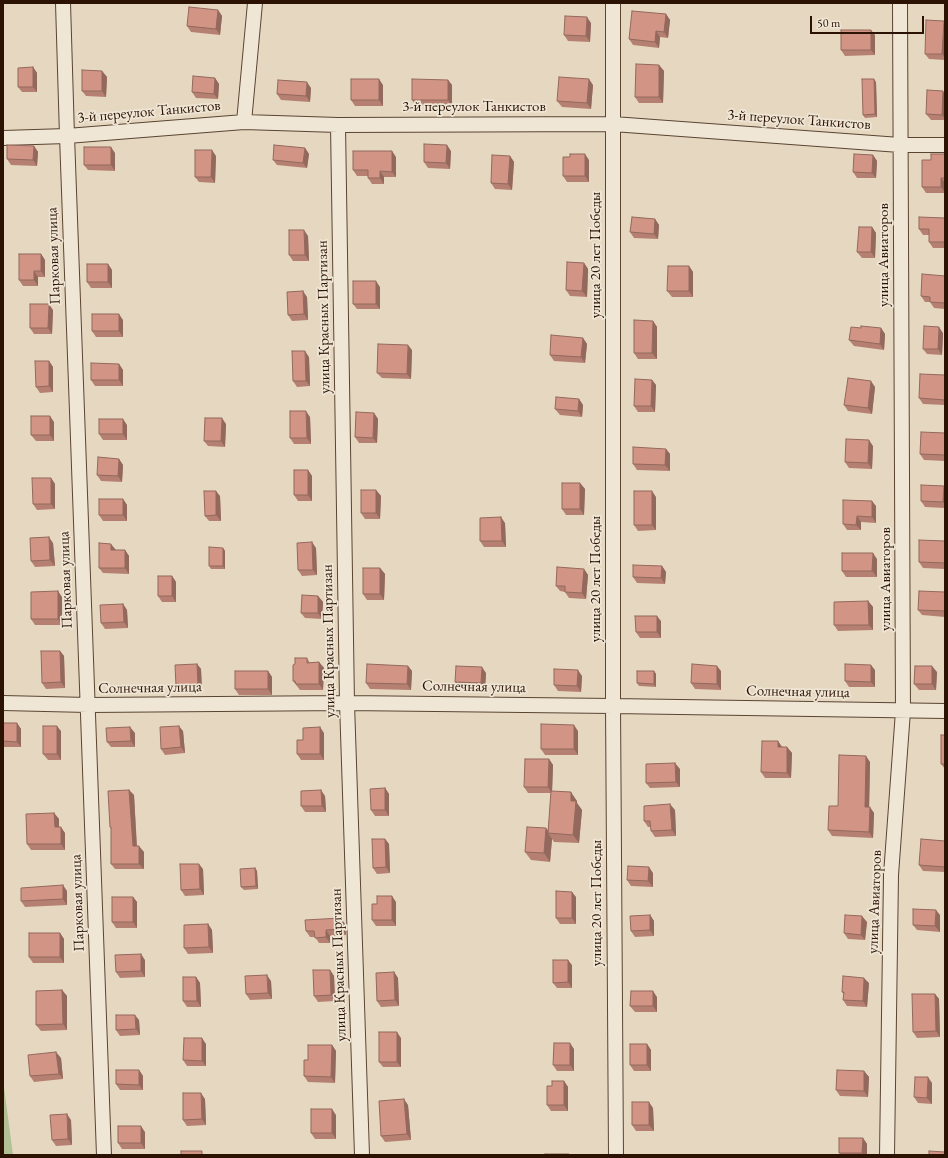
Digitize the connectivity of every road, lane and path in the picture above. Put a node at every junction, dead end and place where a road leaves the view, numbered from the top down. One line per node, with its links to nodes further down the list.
1 (63, 3): 8 (street, Парковая улица)
2 (255, 3): 5 (street)
3 (614, 3): 6 (street, улица 20 лет Победы)
4 (900, 3): 10 (street, улица Авиаторов)
5 (244, 122): 7 (street, 3-й переулок Танкистов); 8 (street, 3-й переулок Танкистов)
6 (613, 124): 7 (street, 3-й переулок Танкистов); 10 (street, 3-й переулок Танкистов); 15 (street, улица 20 лет Победы)
7 (338, 125): 12 (street, улица Красных Партизан)
8 (67, 136): 9 (street, 3-й переулок Танкистов); 14 (street, Парковая улица)
9 (3, 138)
10 (900, 145): 11 (street, 3-й переулок Танкистов); 16 (street, улица Авиаторов)
11 (945, 145)
12 (347, 702): 14 (street, Солнечная улица); 15 (street, Солнечная улица); 19 (street, улица Красных Партизан)
13 (3, 704): 14 (street, Солнечная улица)
14 (88, 705): 18 (street, Парковая улица)
15 (613, 706): 16 (street, Солнечная улица); 20 (street, улица 20 лет Победы)
16 (903, 711): 17 (street, Солнечная улица); 21 (street, улица Авиаторов)
17 (945, 711)
18 (104, 1155)
19 (362, 1155)
20 (616, 1155)
21 (887, 1155)

